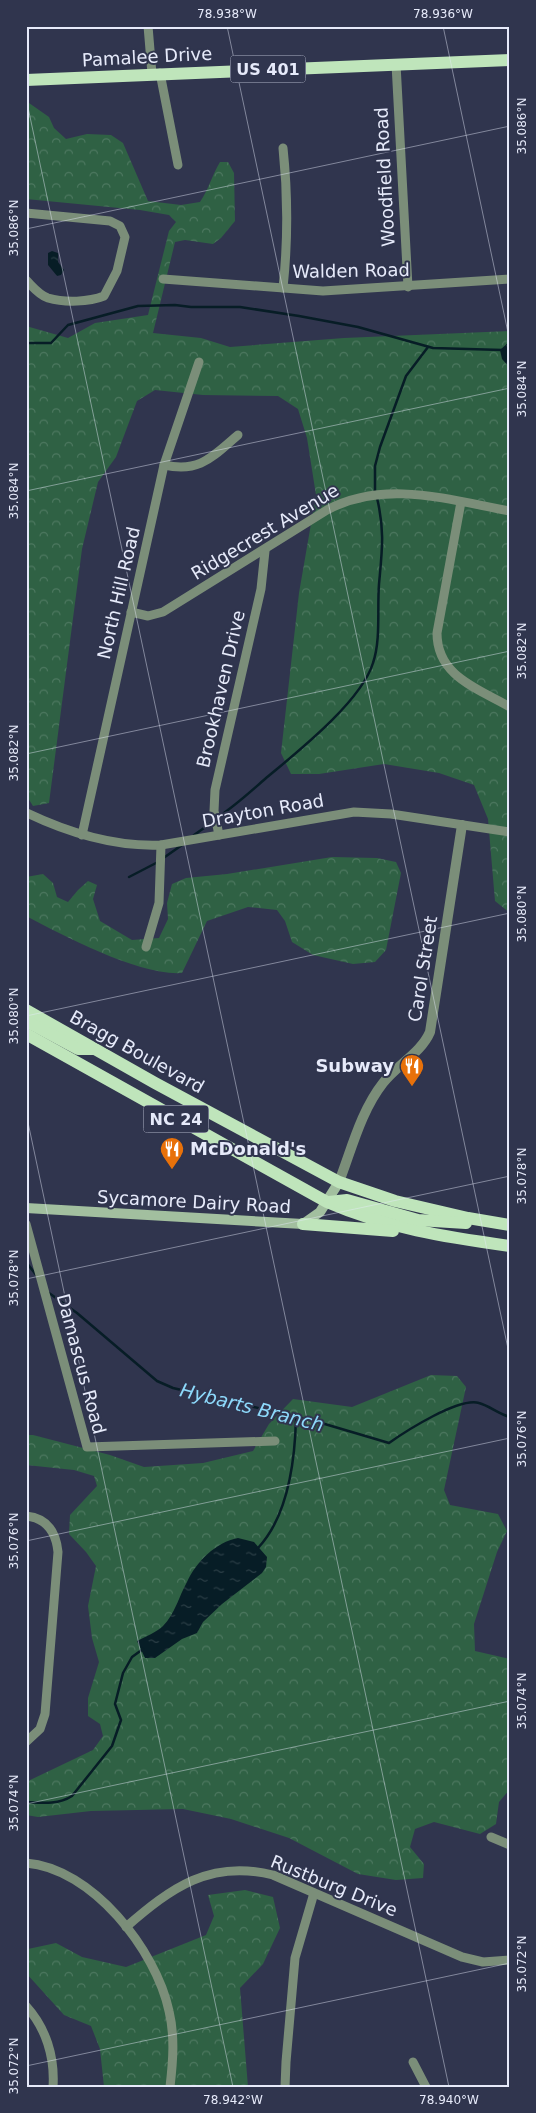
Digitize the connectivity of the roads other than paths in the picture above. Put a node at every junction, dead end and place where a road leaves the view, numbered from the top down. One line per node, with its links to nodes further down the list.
1 (148, 26): 4 (street)
2 (510, 60): 3 (main road, Pamalee Drive / US 401)
3 (396, 64): 4 (main road, Pamalee Drive / US 401); 12 (street, Woodfield Road)
4 (156, 73): 5 (main road, Pamalee Drive / US 401); 7 (street)
5 (26, 80)
6 (282, 148): 13 (street)
7 (178, 165)
8 (26, 213): 11 (street)
9 (163, 279): 13 (street, Walden Road)
10 (510, 279): 12 (street, Walden Road)
11 (26, 280)
12 (408, 287): 13 (street, Walden Road)
13 (283, 288)
14 (200, 362): 16 (street, North Hill Road)
15 (238, 435): 16 (street)
16 (164, 465): 20 (street, North Hill Road)
17 (461, 502): 18 (street, Ridgecrest Avenue); 19 (street, Ridgecrest Avenue); 21 (street)
18 (510, 512)
19 (265, 550): 20 (street, Ridgecrest Avenue); 26 (street, Brookhaven Drive)
20 (131, 612): 25 (street, North Hill Road)
21 (510, 707)
22 (27, 812): 25 (street, Drayton Road)
23 (462, 825): 24 (street, Drayton Road); 26 (street, Drayton Road); 33 (street, Carol Street)
24 (510, 832)
25 (82, 835): 27 (street, Drayton Road)
26 (219, 835): 27 (street, Drayton Road)
27 (161, 845): 28 (street)
28 (146, 947)
29 (26, 1010): 32 (main road, Bragg Boulevard / NC 24)
30 (26, 1021): 32 (main road)
31 (26, 1034): 34 (main road, NC 24)
32 (96, 1050): 33 (main road, Bragg Boulevard / NC 24)
33 (339, 1182): 34 (main road, Sycamore Dairy Road); 38 (main road, Bragg Boulevard / NC 24)
34 (327, 1202): 37 (main road, Sycamore Dairy Road); 38 (main road); 39 (main road, NC 24)
35 (26, 1208): 37 (main road, Sycamore Dairy Road)
36 (26, 1224): 41 (street, Damascus Road)
37 (303, 1224): 39 (main road)
38 (510, 1225)
39 (429, 1234): 40 (main road, NC 24)
40 (510, 1246)
41 (275, 1441)
42 (26, 1516): 43 (street)
43 (26, 1742)
44 (491, 1837): 45 (street)
45 (510, 1845)
46 (26, 1863): 48 (street)
47 (314, 1893): 48 (street, Rustburg Drive); 49 (street, Rustburg Drive); 54 (street)
48 (126, 1927): 53 (street)
49 (510, 1960)
50 (26, 2006): 52 (street)
51 (412, 2062): 55 (street)
52 (53, 2087)
53 (170, 2087)
54 (285, 2087)
55 (426, 2087)

